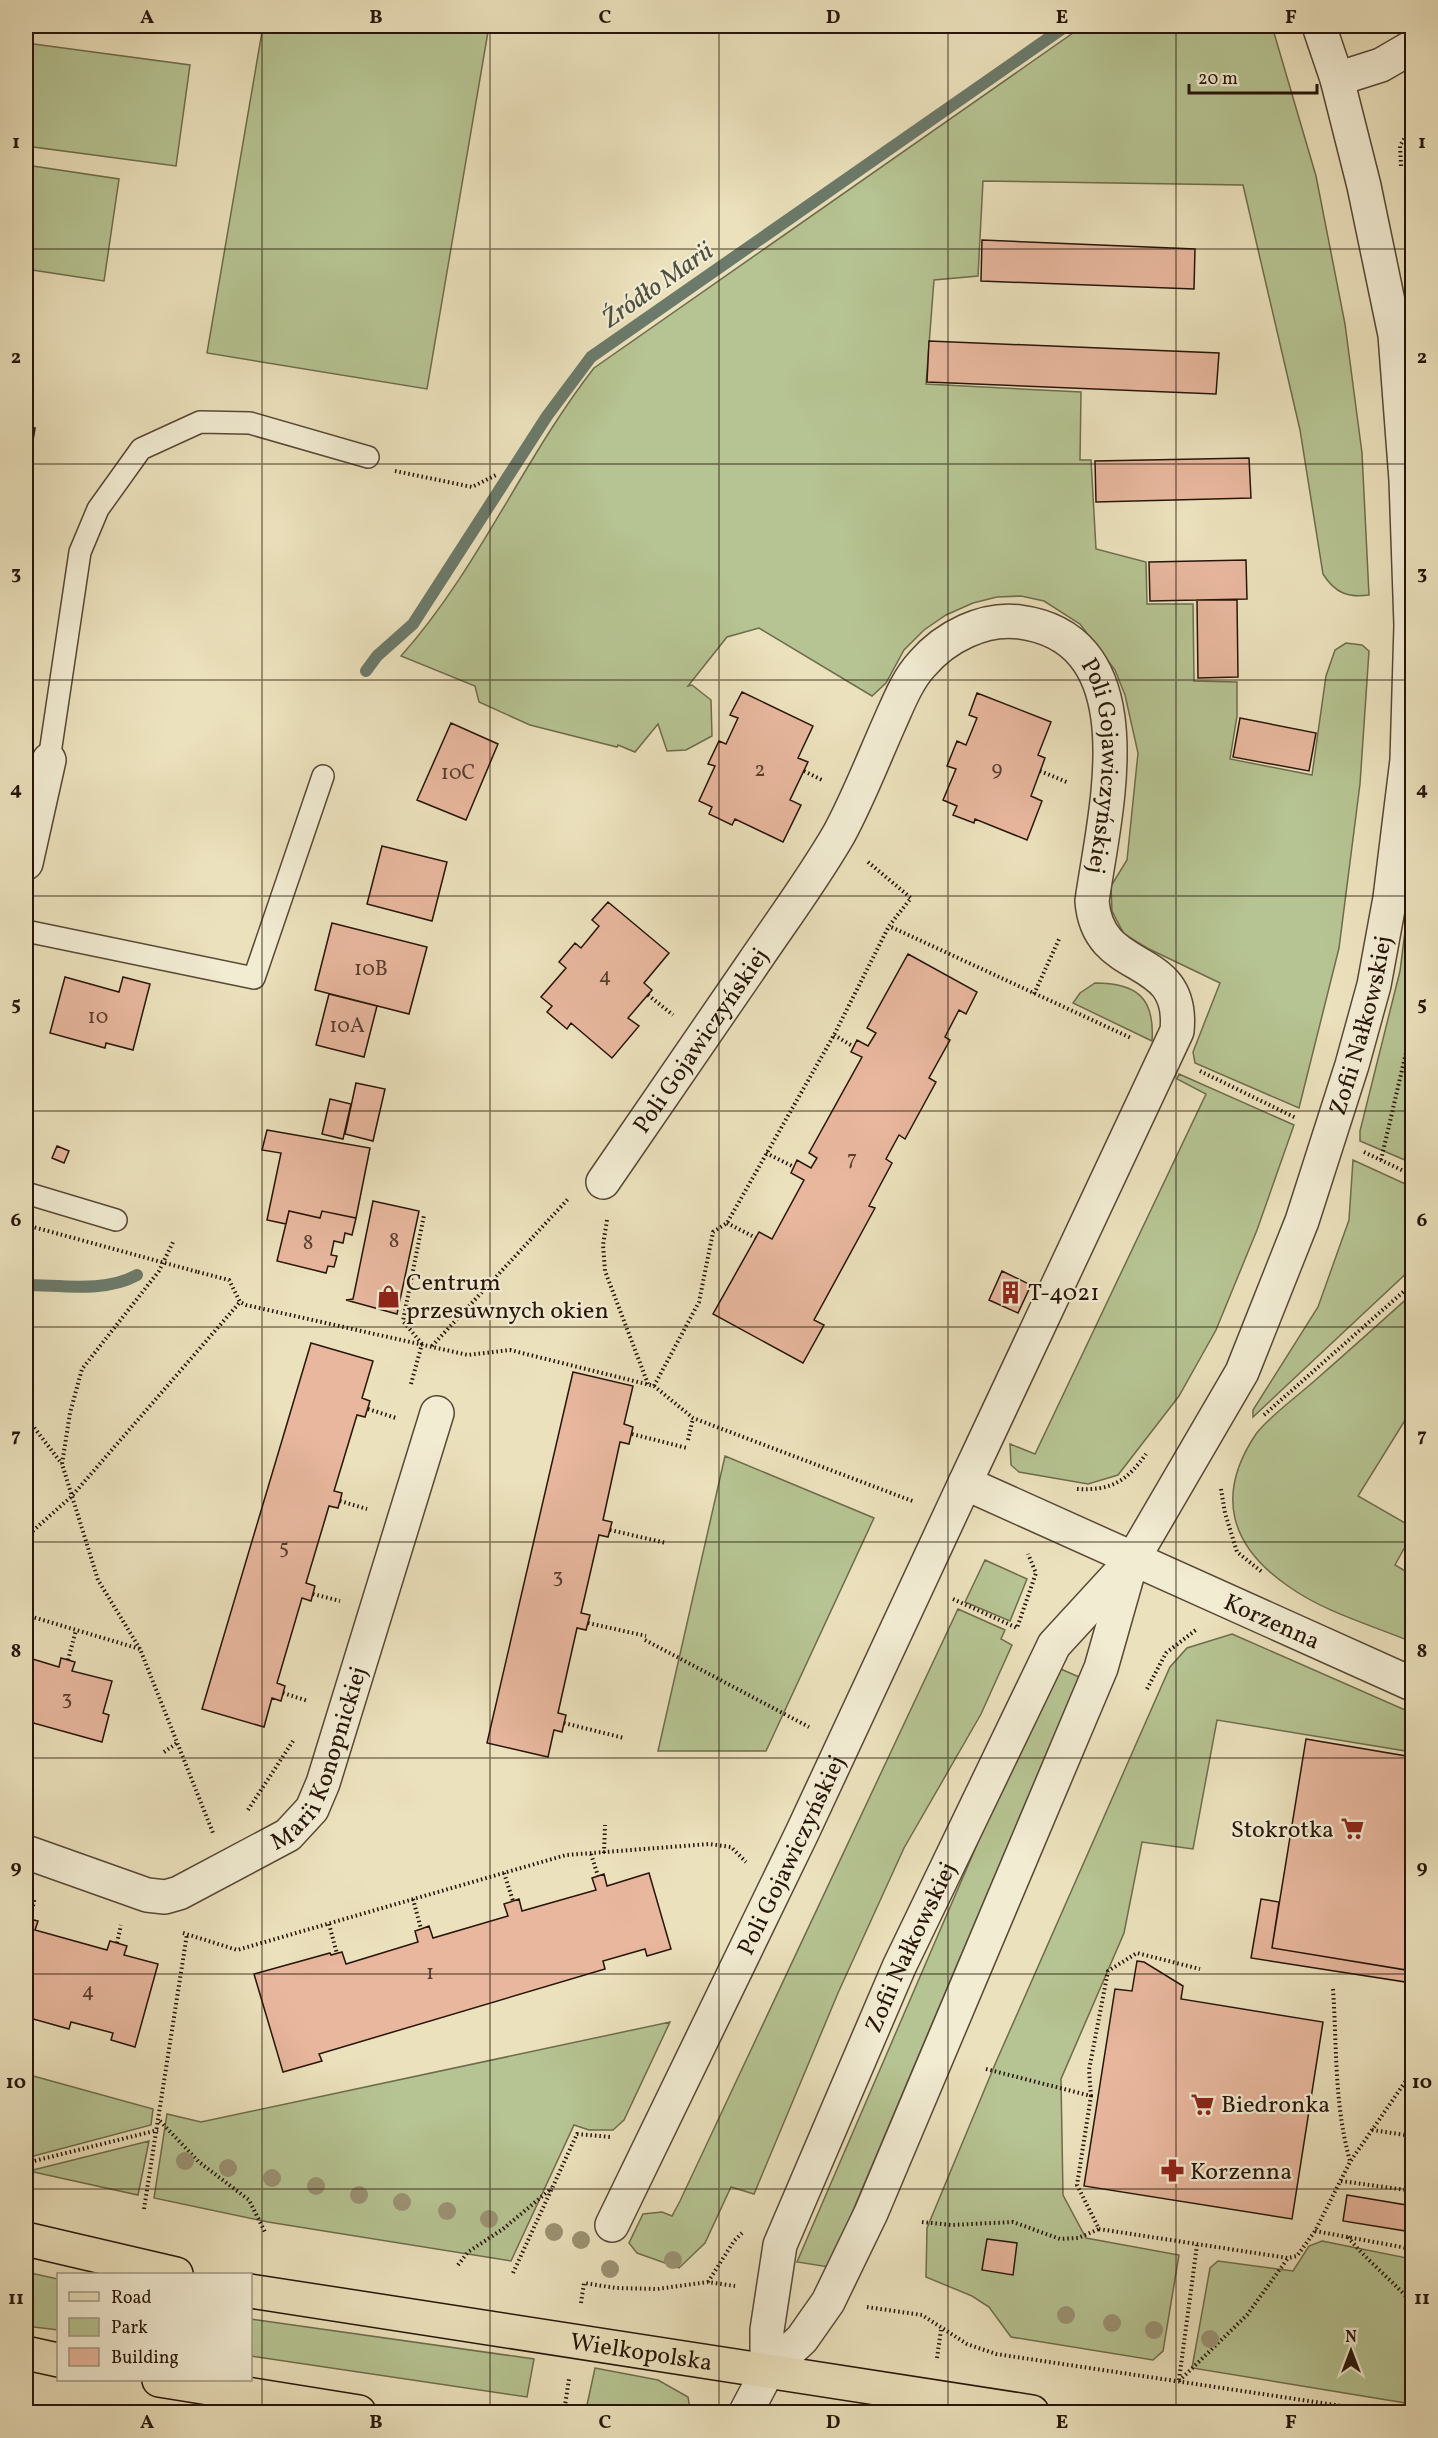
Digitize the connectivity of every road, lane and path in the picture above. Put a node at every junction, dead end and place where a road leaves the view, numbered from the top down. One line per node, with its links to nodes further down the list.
1 (1319, 26): 3 (street, Zofii Nałkowskiej)
2 (1413, 47): 3 (street)
3 (1336, 79): 63 (street, Zofii Nałkowskiej)
4 (1413, 125): 5 (path)
5 (1402, 177)
6 (368, 457): 7 (path); 8 (lane)
7 (498, 474)
8 (49, 760): 11 (street)
9 (323, 776): 13 (lane)
10 (860, 855): 12 (path)
11 (26, 863)
12 (889, 926): 15 (path); 17 (path)
13 (26, 931)
14 (1413, 1027): 20 (path)
15 (834, 1035): 16 (path); 19 (path)
16 (854, 1047)
17 (1167, 1055): 18 (path); 24 (street, Poli Gojawiczyńskiej); 52 (street, Poli Gojawiczyńskiej)
18 (1293, 1117)
19 (766, 1153): 21 (path); 28 (path)
20 (1381, 1160)
21 (794, 1167)
22 (1401, 1170): 23 (path)
23 (1413, 1175)
24 (603, 1182): 36 (path)
25 (26, 1193): 27 (lane)
26 (424, 1215): 35 (path)
27 (117, 1220)
28 (727, 1222): 31 (path); 39 (path)
29 (26, 1225): 34 (path, bridge)
30 (605, 1236): 38 (path)
31 (756, 1238)
32 (174, 1240): 50 (path)
33 (1413, 1284): 45 (path)
34 (240, 1302): 35 (path); 54 (path)
35 (422, 1344): 36 (path); 37 (path)
36 (432, 1346): 38 (path)
37 (414, 1372)
38 (648, 1385): 39 (path)
39 (654, 1386): 43 (path)
40 (368, 1409): 44 (path)
41 (437, 1413): 85 (street, Marii Konopnickiej)
42 (26, 1417): 50 (path)
43 (693, 1418): 47 (path); 56 (path)
44 (400, 1419)
45 (1258, 1419)
46 (632, 1434): 48 (path)
47 (688, 1440)
48 (687, 1448)
49 (1150, 1449): 53 (path)
50 (62, 1464): 54 (path)
51 (1224, 1482): 62 (path)
52 (965, 1483): 63 (street); 118 (street, Poli Gojawiczyńskiej)
53 (1067, 1489)
54 (71, 1497): 59 (path); 71 (path)
55 (340, 1501): 57 (path)
56 (923, 1505)
57 (371, 1510)
58 (609, 1530): 60 (path)
59 (26, 1537)
60 (666, 1543)
61 (1026, 1548): 69 (path)
62 (1237, 1552)
63 (1132, 1559): 73 (street, Korzenna); 131 (street, Zofii Nałkowskiej); 135 (street, Zofii Nałkowskiej)
64 (313, 1594): 65 (path)
65 (341, 1602)
66 (26, 1615): 70 (path)
67 (588, 1623): 78 (path)
68 (1201, 1626): 74 (path)
69 (1017, 1628)
70 (76, 1630): 71 (path); 72 (path)
71 (140, 1649): 80 (path)
72 (68, 1660)
73 (1413, 1684)
74 (1147, 1689)
75 (283, 1694): 76 (path)
76 (309, 1701)
77 (564, 1723): 79 (path)
78 (816, 1731)
79 (624, 1738)
80 (177, 1743): 81 (path); 83 (path)
81 (164, 1752)
82 (605, 1825): 86 (path)
83 (214, 1836)
84 (751, 1850): 88 (path)
85 (26, 1852)
86 (604, 1853): 87 (path); 88 (path)
87 (591, 1854): 90 (path); 91 (path)
88 (746, 1860): 89 (path)
89 (748, 1868)
90 (504, 1873): 93 (path); 94 (path)
91 (598, 1876)
92 (35, 1896): 95 (path)
93 (413, 1899): 96 (path); 97 (path)
94 (513, 1901)
95 (30, 1919)
96 (329, 1924): 99 (path); 100 (path)
97 (421, 1929)
98 (187, 1934): 106 (path)
99 (195, 1936)
100 (337, 1954)
101 (1200, 1969): 105 (path)
102 (1333, 1989): 112 (path)
103 (986, 2069): 105 (path)
104 (1413, 2072): 108 (path)
105 (1091, 2096): 119 (path)
106 (160, 2121): 107 (path); 121 (path)
107 (158, 2130): 113 (path); 116 (path)
108 (1372, 2130): 110 (path); 112 (path)
109 (616, 2135): 115 (path)
110 (1413, 2136)
111 (1413, 2151): 114 (path)
112 (1350, 2162): 114 (path)
113 (26, 2163)
114 (1341, 2181): 120 (path)
115 (553, 2187): 127 (path); 129 (path)
116 (144, 2209)
117 (922, 2222): 119 (path)
118 (612, 2225)
119 (1099, 2229): 124 (path)
120 (1315, 2231): 122 (path); 126 (path)
121 (266, 2234)
122 (1348, 2236): 125 (path); 132 (path)
123 (26, 2239): 128 (main road)
124 (1197, 2245): 126 (path); 137 (path)
125 (1413, 2249)
126 (1288, 2258): 137 (path)
127 (458, 2265)
128 (172, 2273)
129 (513, 2273)
130 (252, 2291): 135 (main road, Wielkopolska)
131 (828, 2302): 135 (street, Zofii Nałkowskiej); 137 (path)
132 (1413, 2302)
133 (26, 2354): 134 (main road)
134 (57, 2360)
135 (767, 2372): 139 (street, Zofii Nałkowskiej); 140 (main road, Wielkopolska)
136 (171, 2381): 138 (main road)
137 (1179, 2381): 141 (path)
138 (359, 2412)
139 (746, 2412)
140 (1032, 2412)
141 (1382, 2412)

